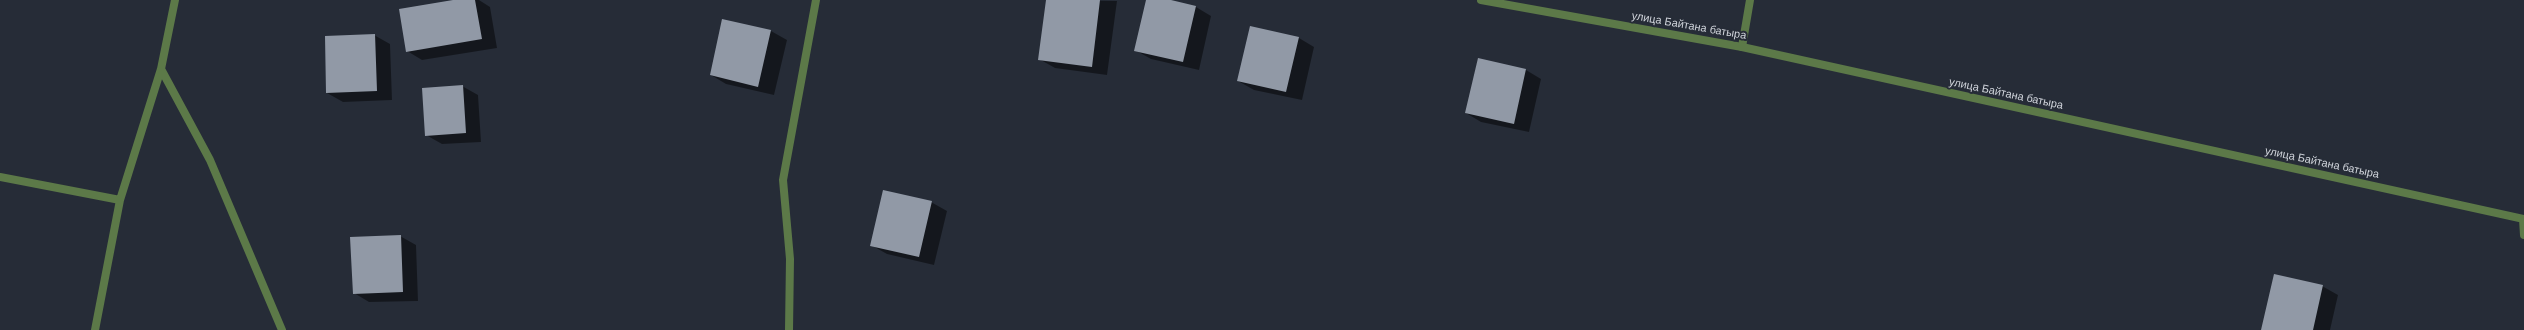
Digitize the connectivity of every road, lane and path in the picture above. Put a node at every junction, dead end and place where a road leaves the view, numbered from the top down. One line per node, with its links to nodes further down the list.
1 (176, 0): 6 (street)
2 (816, 0): 13 (street)
3 (1481, 0): 5 (street, улица Байтана батыра)
4 (1750, 0): 5 (street)
5 (1742, 47): 9 (street, улица Байтана батыра)
6 (161, 69): 8 (street); 12 (street)
7 (0, 177): 8 (street)
8 (120, 200): 11 (street)
9 (2523, 219): 10 (street)
10 (2524, 235)
11 (95, 330)
12 (282, 330)
13 (788, 330)

